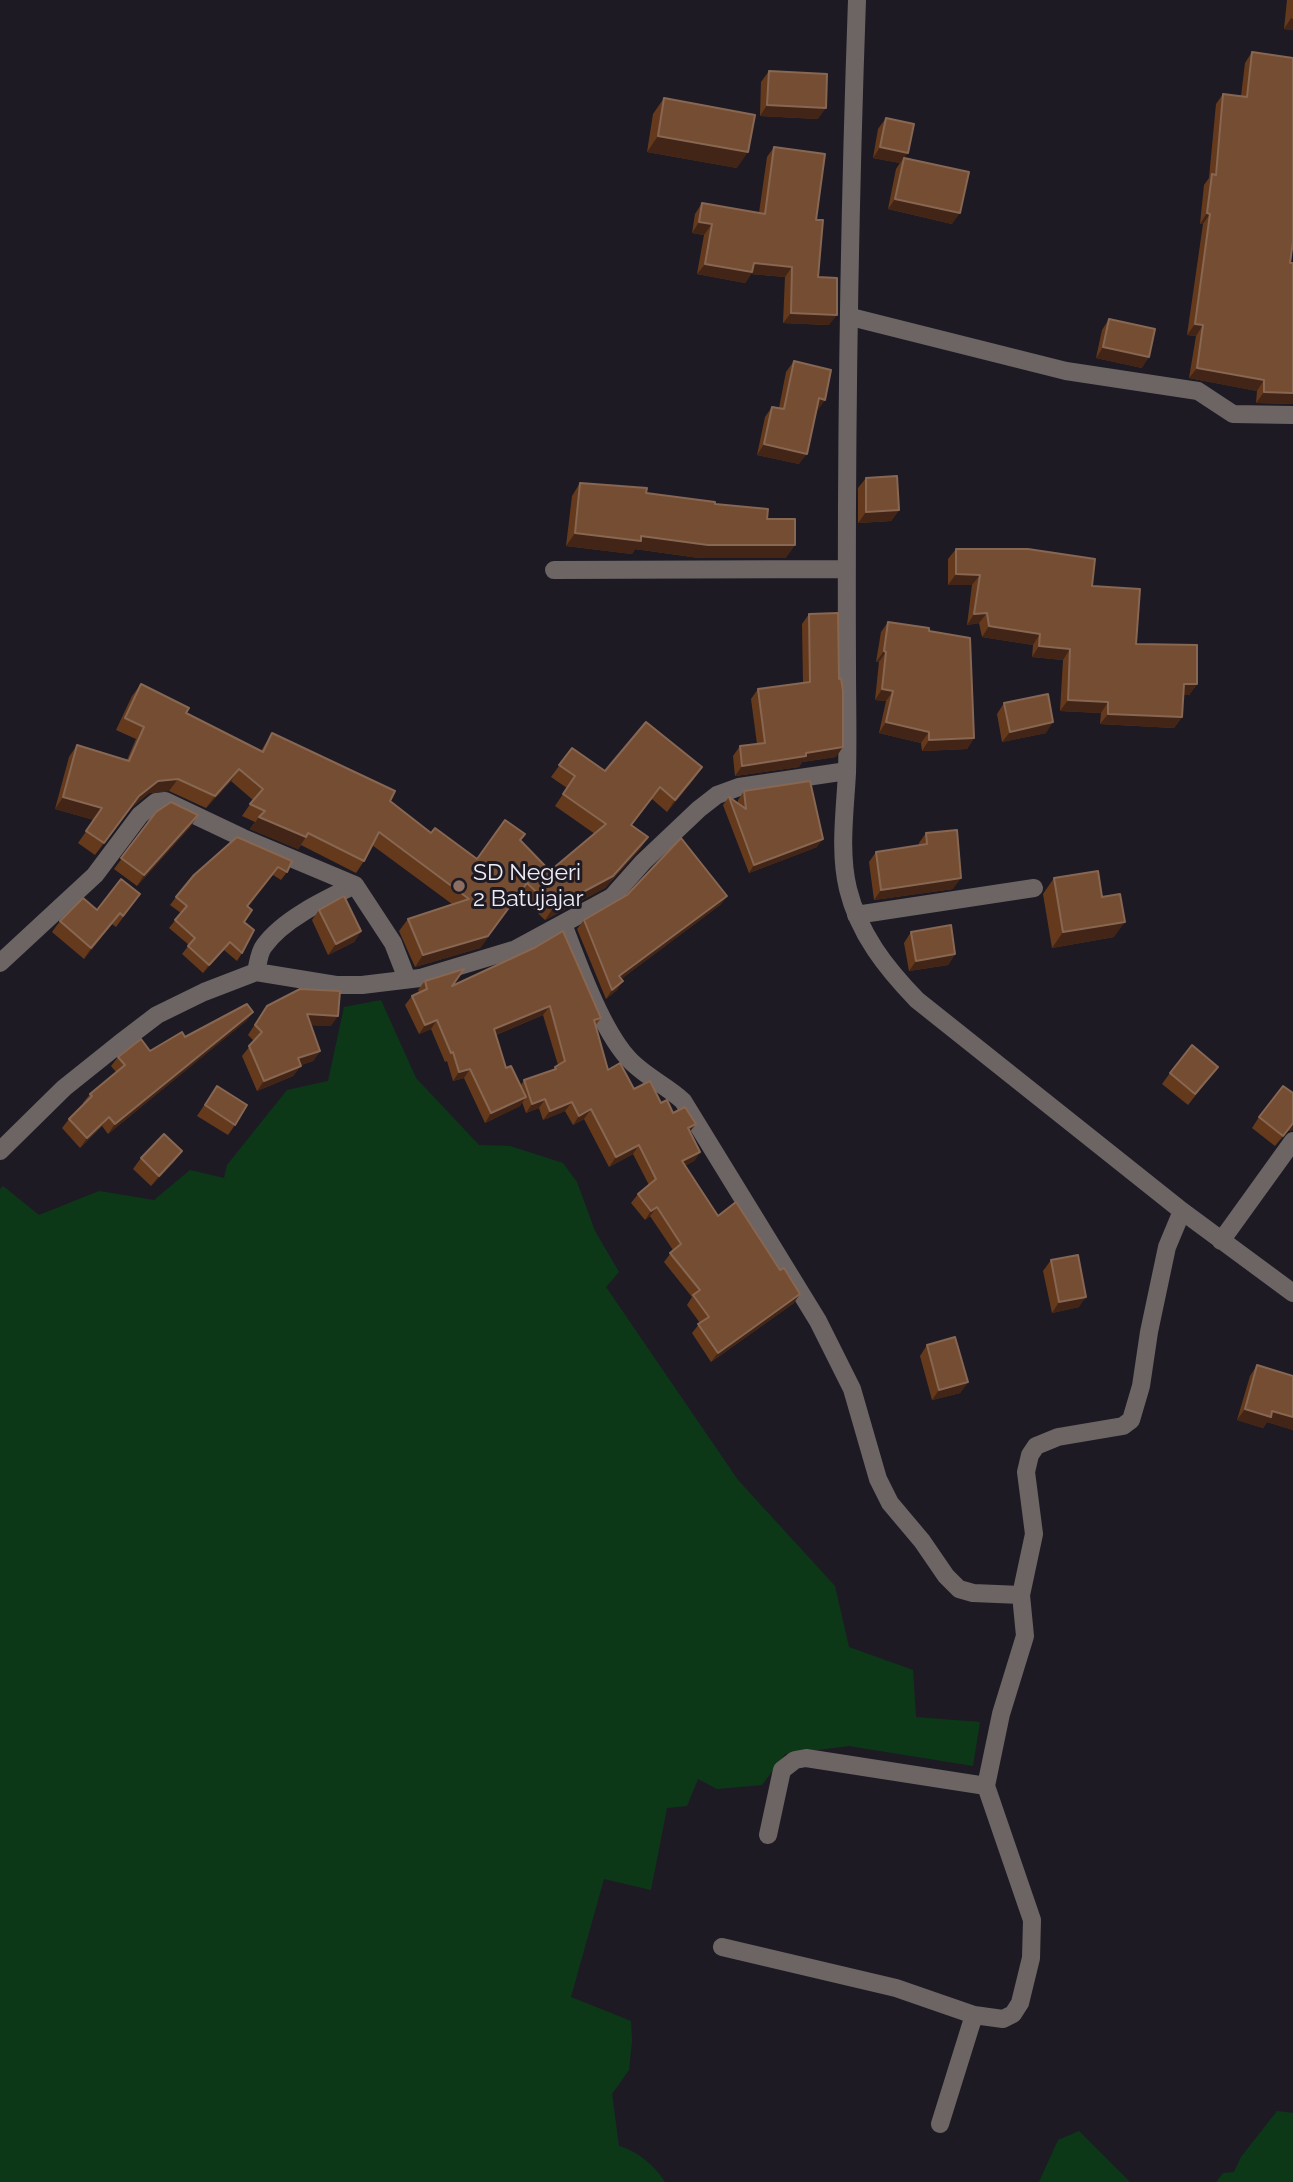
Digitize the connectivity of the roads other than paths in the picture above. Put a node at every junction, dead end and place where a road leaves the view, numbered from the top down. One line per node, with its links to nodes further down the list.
1 (857, 0): 2 (street)
2 (851, 317): 3 (street); 4 (street)
3 (1293, 415)
4 (846, 569): 5 (street); 6 (street)
5 (554, 570)
6 (847, 771): 9 (street); 10 (street)
7 (355, 885): 11 (street); 12 (street); 13 (street)
8 (1034, 888): 9 (street)
9 (856, 915): 16 (street)
10 (563, 924): 13 (street); 19 (street)
11 (0, 963)
12 (256, 972): 13 (street); 15 (street)
13 (407, 979)
14 (1293, 1141): 17 (street)
15 (0, 1151)
16 (1182, 1211): 17 (street); 19 (street)
17 (1221, 1241): 18 (street)
18 (1293, 1293)
19 (1021, 1595): 20 (street)
20 (986, 1786): 21 (street); 23 (street)
21 (768, 1835)
22 (722, 1947): 23 (street)
23 (974, 2015): 24 (street)
24 (940, 2124)

